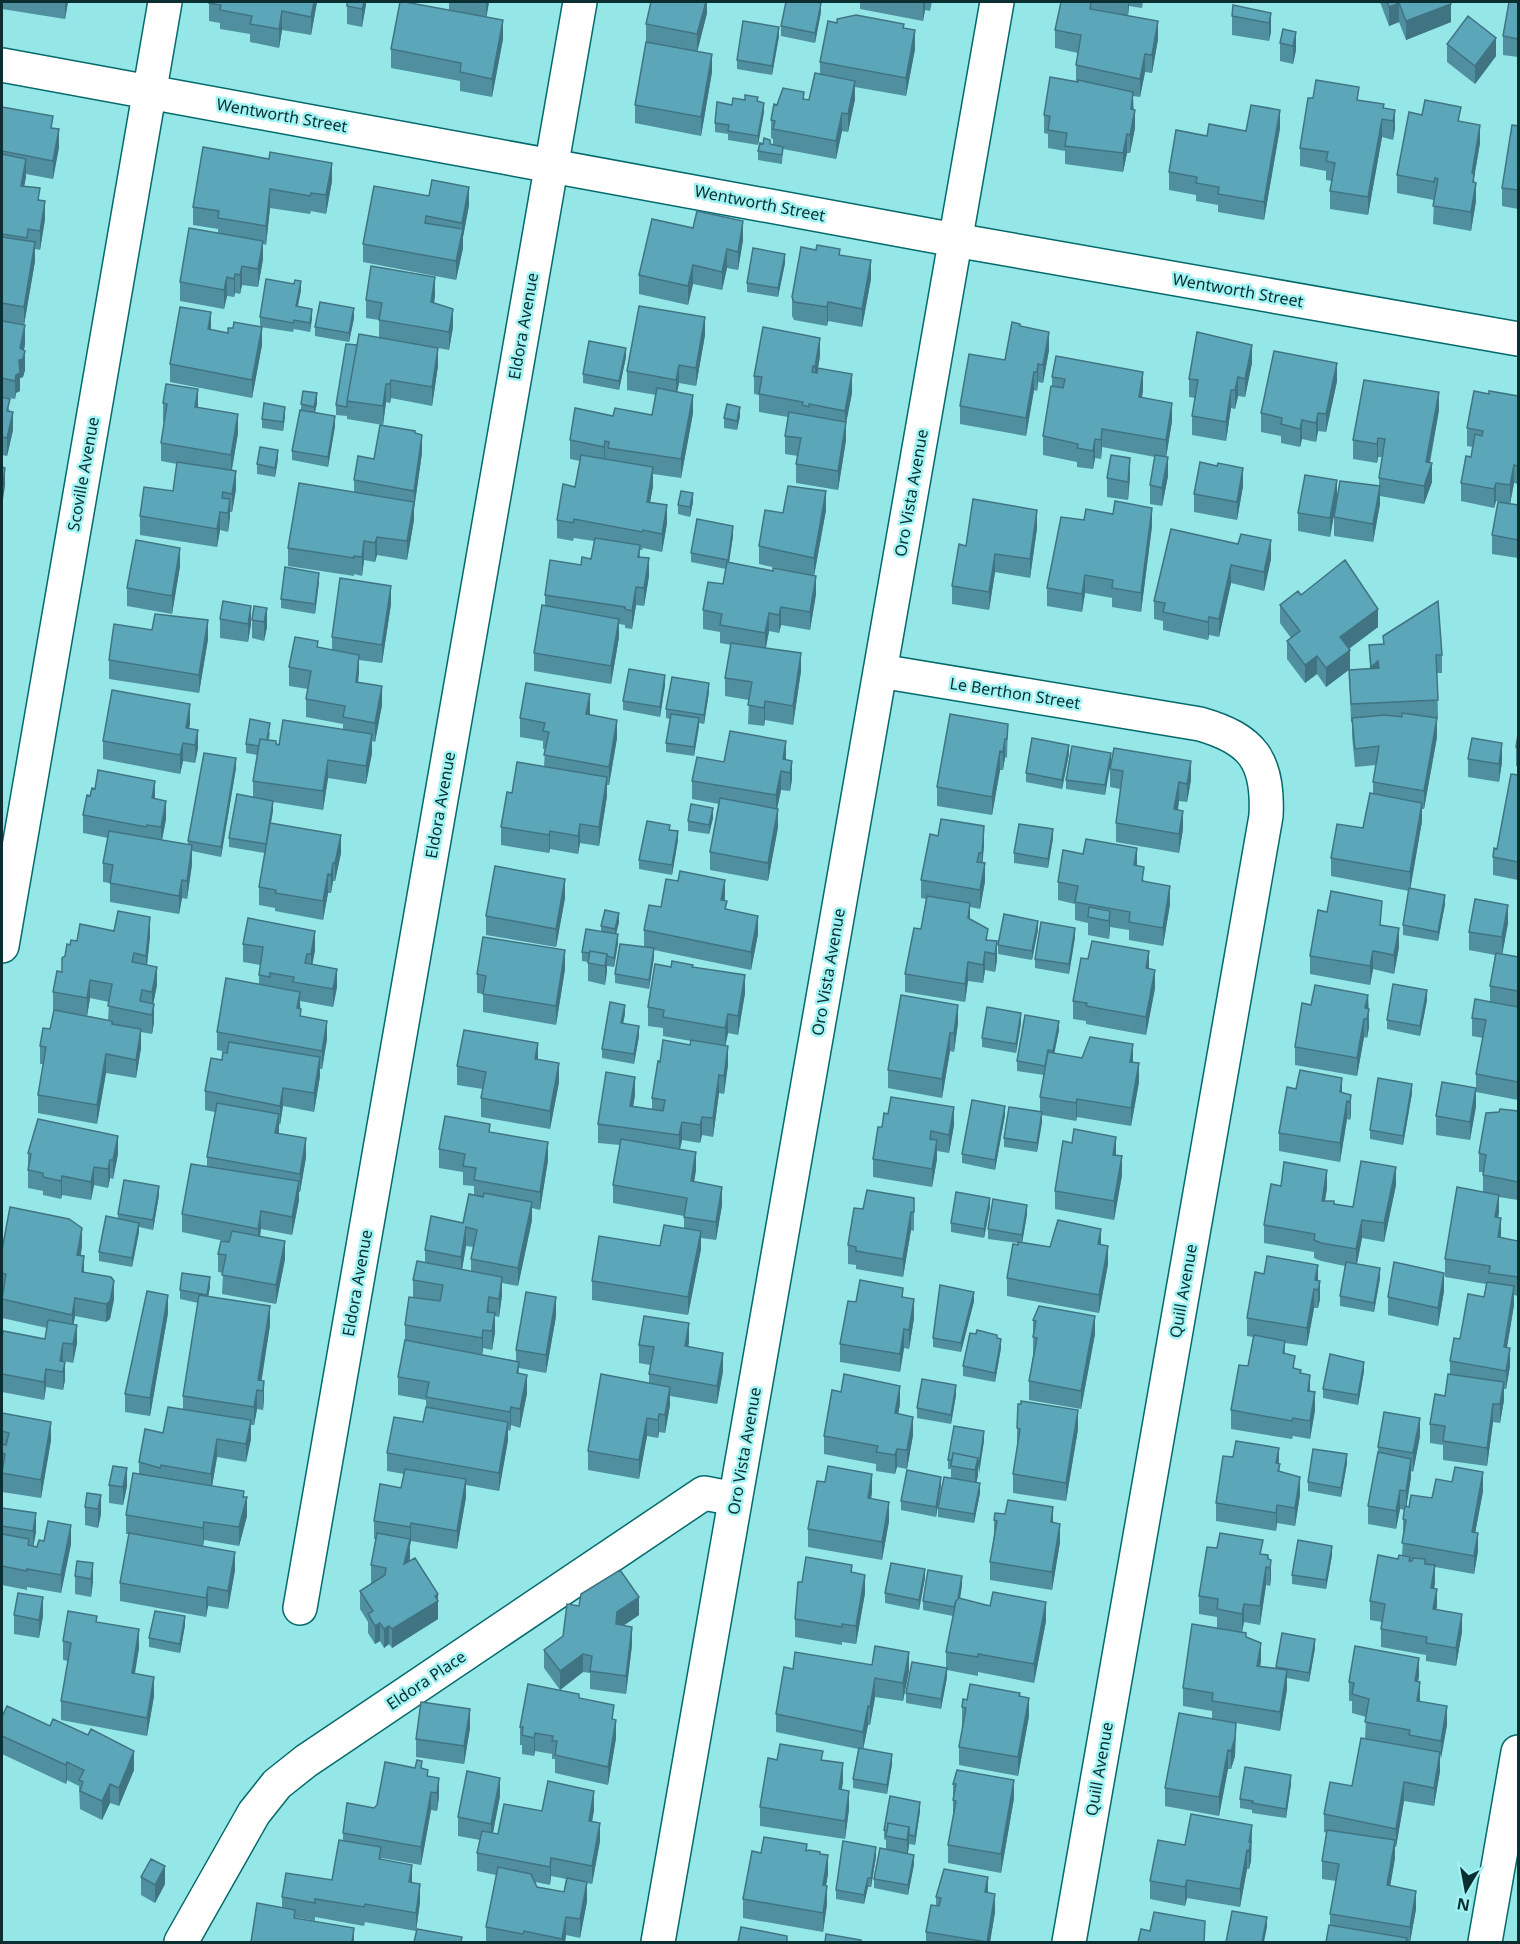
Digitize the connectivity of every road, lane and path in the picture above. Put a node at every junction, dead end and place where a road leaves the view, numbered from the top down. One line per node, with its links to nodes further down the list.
1 (165, 2): 5 (street, Scoville Avenue)
2 (580, 2): 6 (street, Eldora Avenue)
3 (997, 2): 7 (street, Oro Vista Avenue)
4 (2, 65): 5 (street, Wentworth Street)
5 (149, 91): 6 (street, Wentworth Street); 11 (street, Scoville Avenue)
6 (550, 164): 7 (street, Wentworth Street); 13 (street, Eldora Avenue)
7 (955, 240): 8 (street, Wentworth Street); 9 (street, Oro Vista Avenue)
8 (1518, 339)
9 (880, 670): 10 (street, Le Berthon Street); 12 (street, Oro Vista Avenue)
10 (1149, 715): 17 (street, Quill Avenue)
11 (2, 946)
12 (735, 1499): 15 (street, Eldora Place); 16 (street, Oro Vista Avenue)
13 (300, 1608)
14 (1518, 1752): 18 (street)
15 (181, 1942)
16 (658, 1942)
17 (1069, 1942)
18 (1485, 1942)

